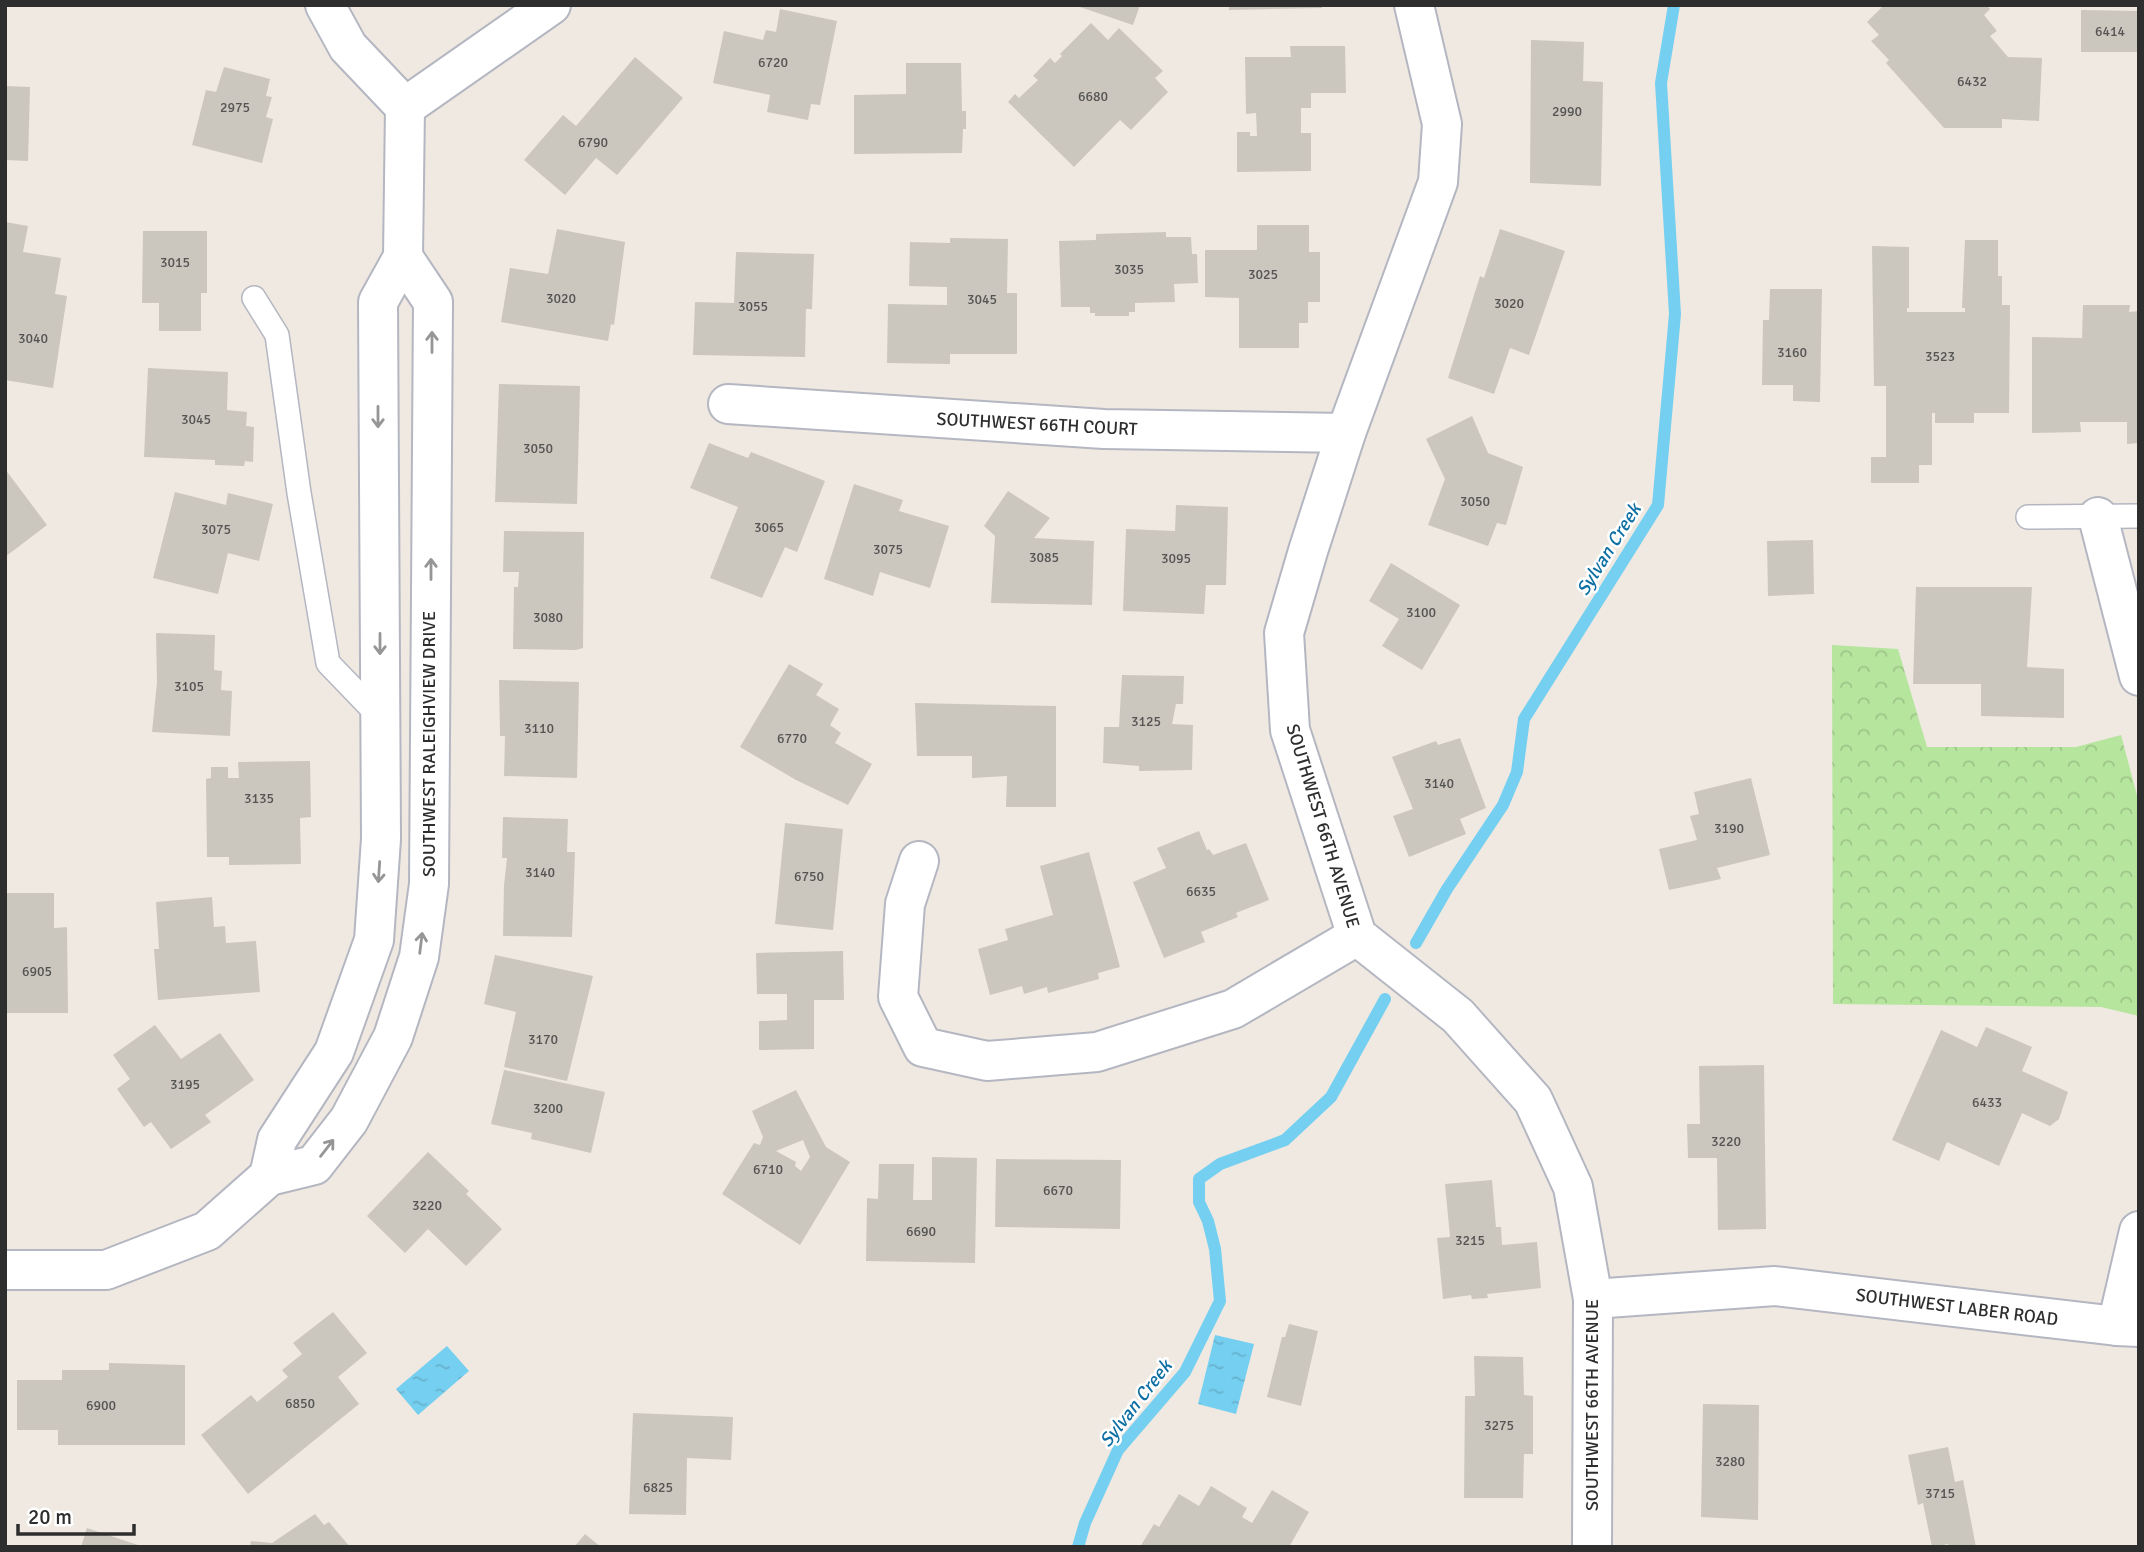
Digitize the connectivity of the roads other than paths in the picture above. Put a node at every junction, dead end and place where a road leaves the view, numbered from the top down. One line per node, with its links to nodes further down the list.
1 (325, 5): 4 (street)
2 (551, 5): 4 (street)
3 (1414, 5): 8 (street, SOUTHWEST 66TH AVENUE)
4 (405, 107): 5 (street)
5 (403, 257): 13 (street, one-way to 13); 16 (street, SOUTHWEST RALEIGHVIEW DRIVE, one-way to 5)
6 (254, 298): 13 (lane)
7 (728, 404): 8 (street, SOUTHWEST 66TH COURT)
8 (1346, 433): 15 (street, SOUTHWEST 66TH AVENUE)
9 (2139, 516): 11 (lane)
10 (2028, 517): 11 (lane)
11 (2098, 517): 12 (street)
12 (2139, 676)
13 (380, 717): 16 (street, one-way to 16)
14 (919, 861): 15 (street)
15 (1357, 936): 19 (street, SOUTHWEST 66TH AVENUE)
16 (269, 1177): 18 (street, SOUTHWEST RALEIGHVIEW DRIVE)
17 (2139, 1231): 20 (street)
18 (5, 1270)
19 (1593, 1299): 20 (street, SOUTHWEST LABER ROAD); 21 (street, SOUTHWEST 66TH AVENUE)
20 (2128, 1326)
21 (1592, 1547)

